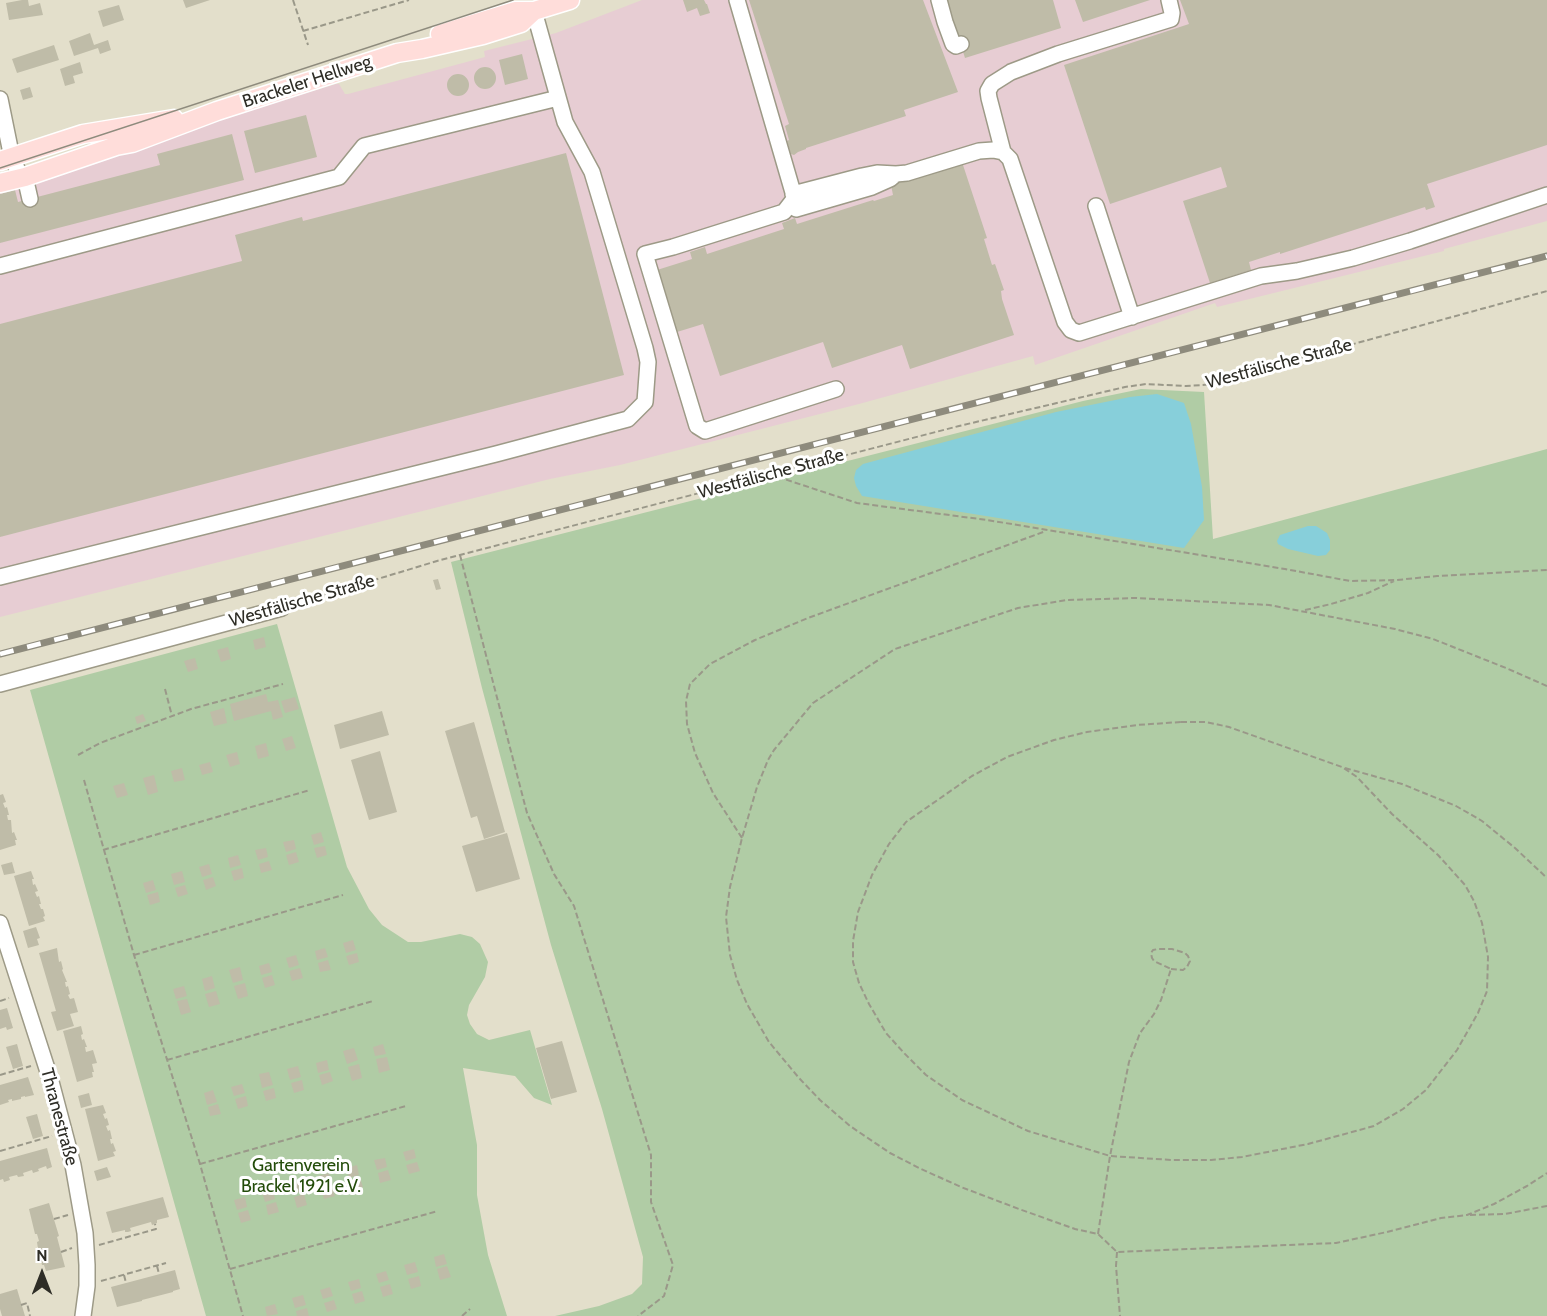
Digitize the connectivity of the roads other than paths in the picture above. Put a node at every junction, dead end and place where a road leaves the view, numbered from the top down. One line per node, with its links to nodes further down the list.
1 (570, 0): 5 (main road, Brackeler Hellweg)
2 (737, 0): 18 (street)
3 (1169, 0): 12 (street)
4 (944, 7): 6 (street)
5 (534, 11): 7 (street); 9 (main road, Brackeler Hellweg)
6 (961, 44)
7 (558, 98): 20 (street); 23 (street)
8 (0, 99): 13 (street)
9 (217, 111): 10 (main road, Brackeler Hellweg); 11 (main road, Brackeler Hellweg)
10 (153, 122): 11 (main road, Brackeler Hellweg); 13 (main road, Brackeler Hellweg)
11 (116, 146): 14 (main road, Brackeler Hellweg)
12 (1004, 152): 18 (street); 21 (street)
13 (6, 160): 14 (street)
14 (25, 177): 15 (main road, Brackeler Hellweg); 17 (street)
15 (0, 183)
16 (1547, 195): 21 (street)
17 (30, 199)
18 (794, 201): 22 (street)
19 (1096, 206): 21 (street)
20 (0, 267)
21 (1132, 317)
22 (836, 389)
23 (0, 577)
24 (282, 608): 25 (street, Westfälische Straße)
25 (0, 684)
26 (0, 923): 27 (street, Thranestraße)
27 (83, 1316)

